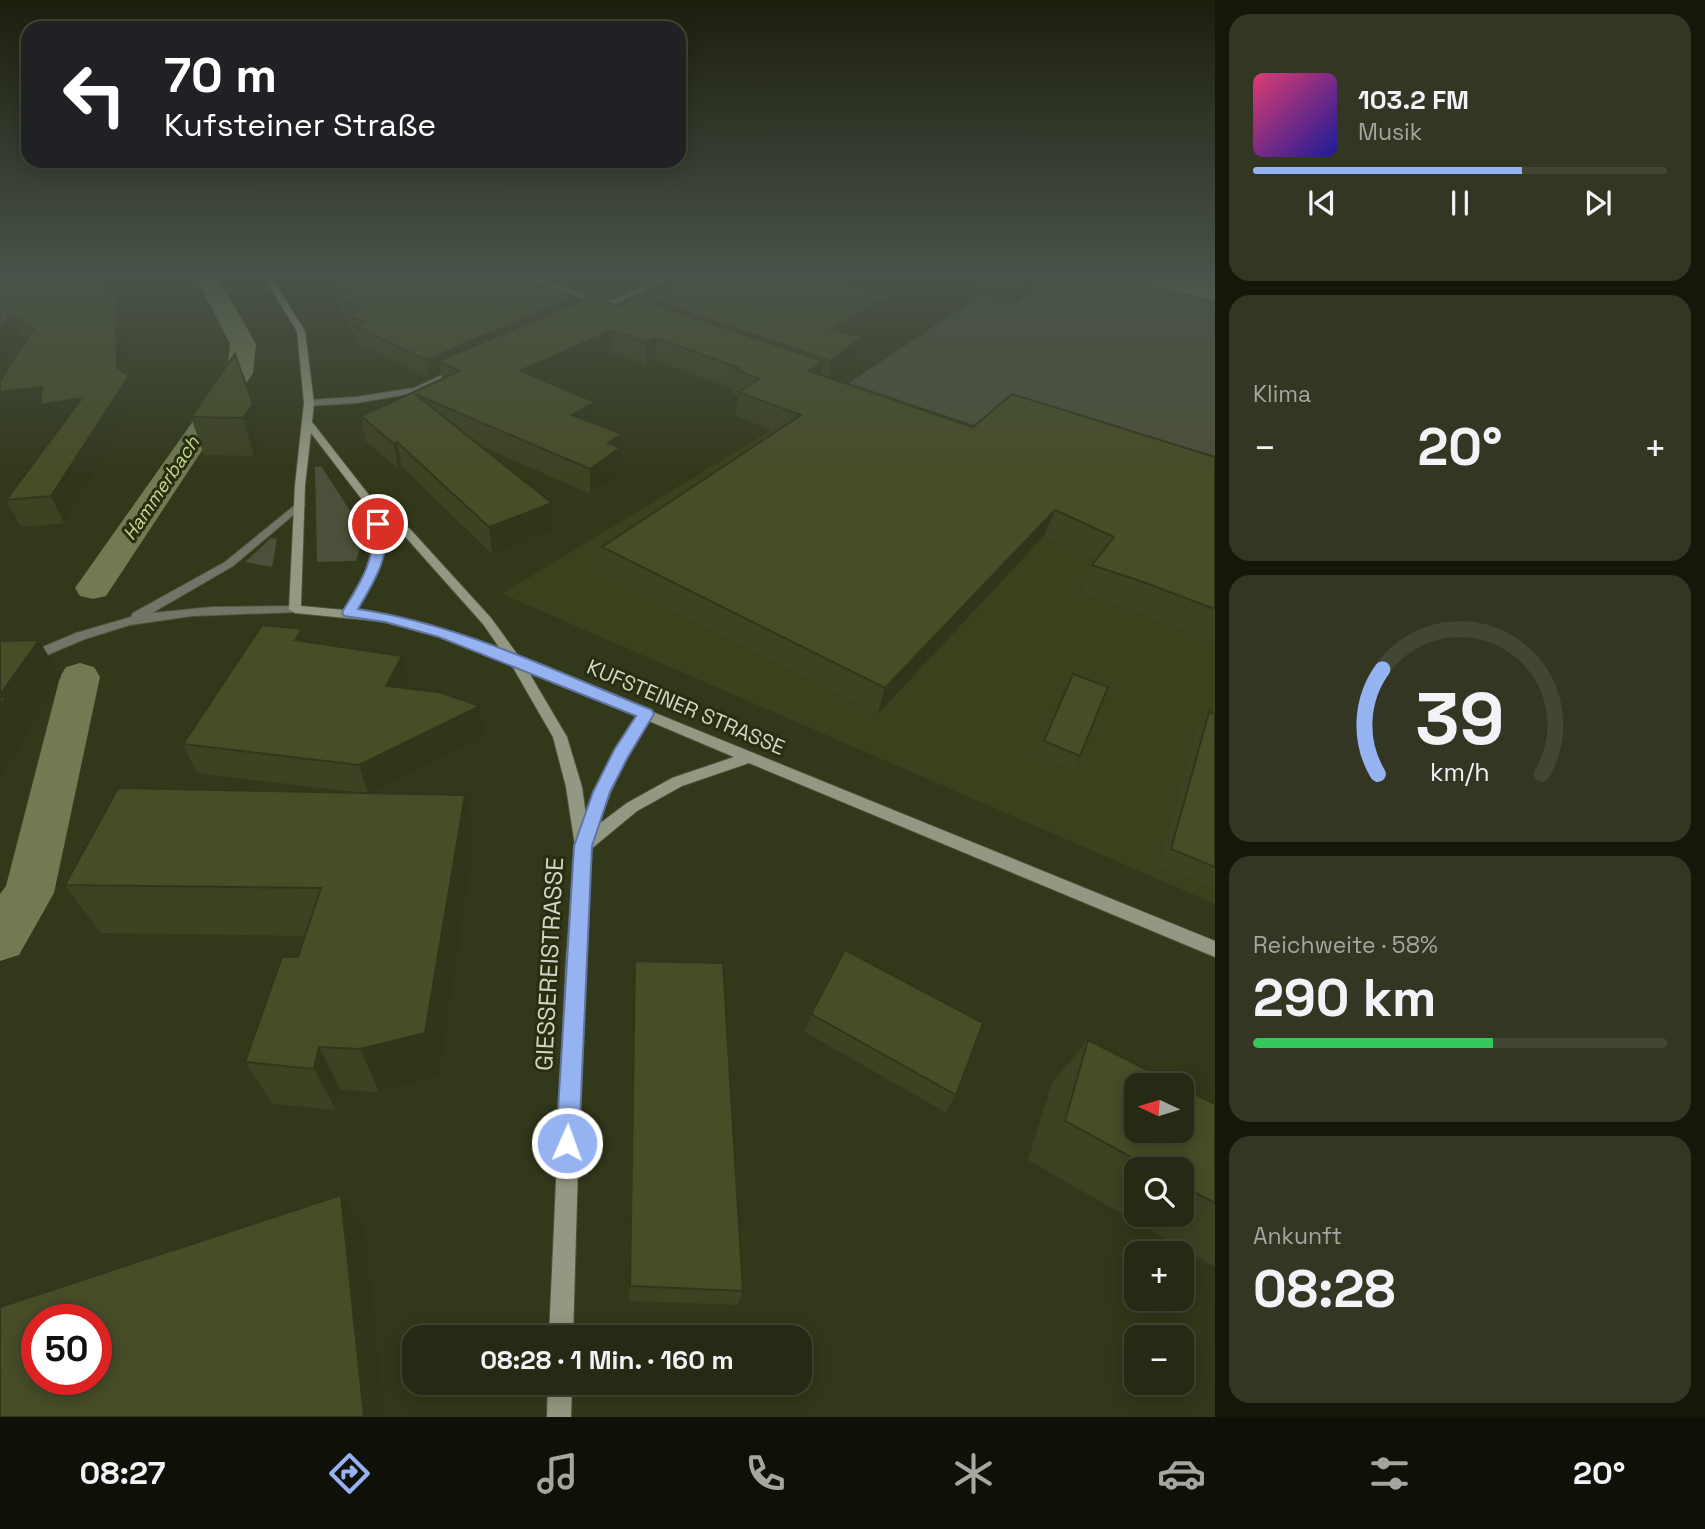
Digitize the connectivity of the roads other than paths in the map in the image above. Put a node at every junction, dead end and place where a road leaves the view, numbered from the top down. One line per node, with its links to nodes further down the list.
1 (302, 342): 3 (main road)
2 (467, 367): 3 (street)
3 (309, 402): 4 (main road)
4 (309, 424): 5 (main road); 6 (main road)
5 (300, 504): 7 (main road); 9 (street)
6 (375, 510): 8 (main road); 10 (main road, GIESSEREISTRASSE)
7 (295, 609): 8 (main road, KUFSTEINER STRASSE); 9 (street, KUFSTEINER STRASSE)
8 (349, 612): 10 (main road, KUFSTEINER STRASSE)
9 (129, 621): 11 (street, KUFSTEINER STRASSE)
10 (516, 660): 12 (main road, KUFSTEINER STRASSE); 14 (main road, GIESSEREISTRASSE)
11 (0, 670)
12 (646, 714): 13 (main road, KUFSTEINER STRASSE); 14 (main road, GIESSEREISTRASSE)
13 (747, 758): 14 (main road, GIESSEREISTRASSE); 15 (main road, KUFSTEINER STRASSE)
14 (583, 846): 16 (main road, GIESSEREISTRASSE)
15 (1215, 949)
16 (561, 1325)
17 (560, 1395): 18 (main road)
18 (559, 1417)

